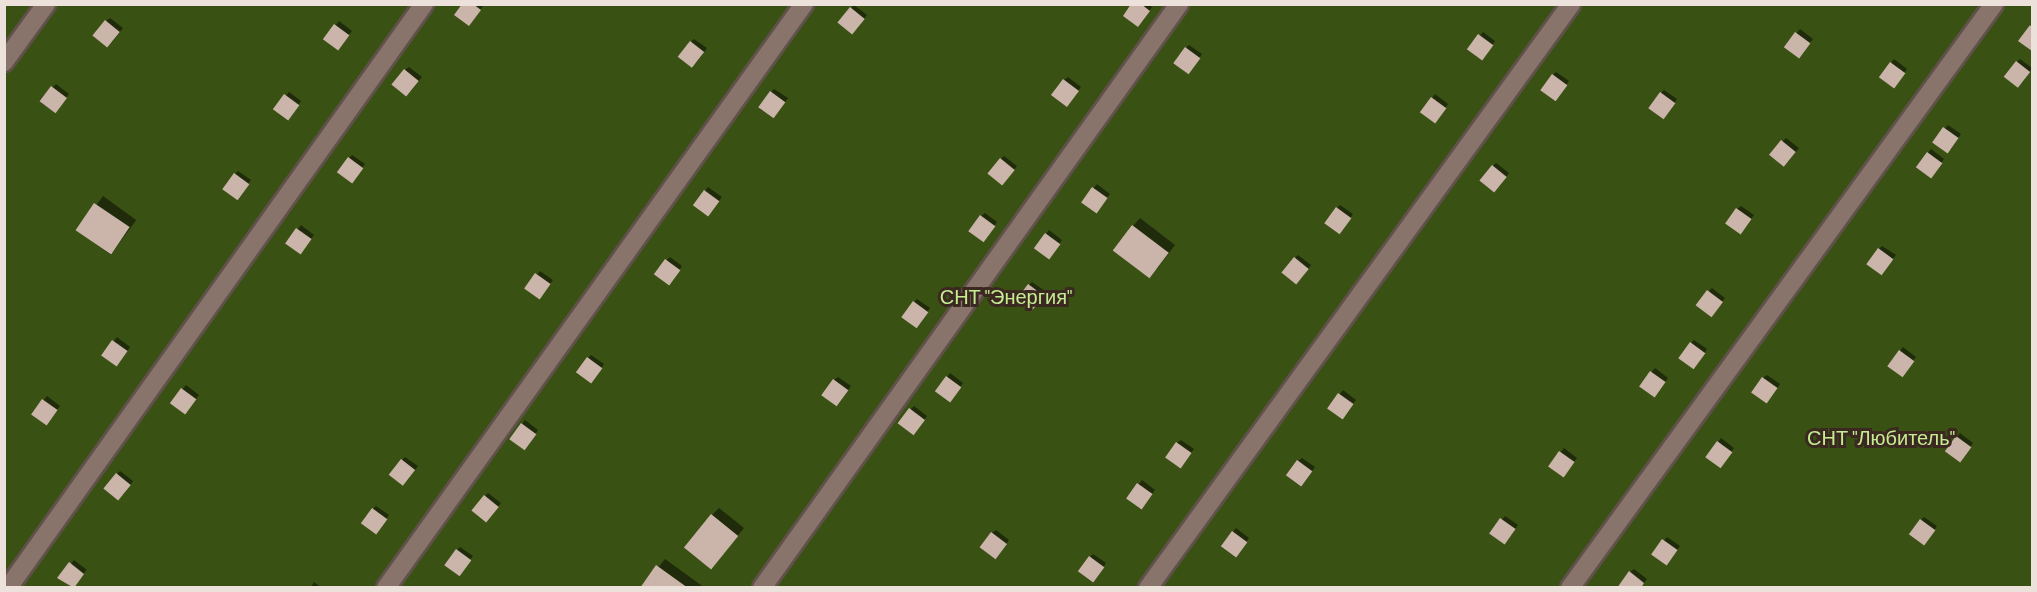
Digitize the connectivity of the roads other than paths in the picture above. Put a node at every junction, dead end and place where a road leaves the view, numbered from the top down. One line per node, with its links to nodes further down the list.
1 (46, 4): 7 (lane)
2 (424, 4): 8 (lane)
3 (804, 4): 9 (lane)
4 (1179, 4): 10 (lane)
5 (1570, 4): 11 (lane)
6 (1994, 4): 12 (lane)
7 (4, 62)
8 (8, 588)
9 (386, 588)
10 (762, 588)
11 (1148, 588)
12 (1570, 588)

